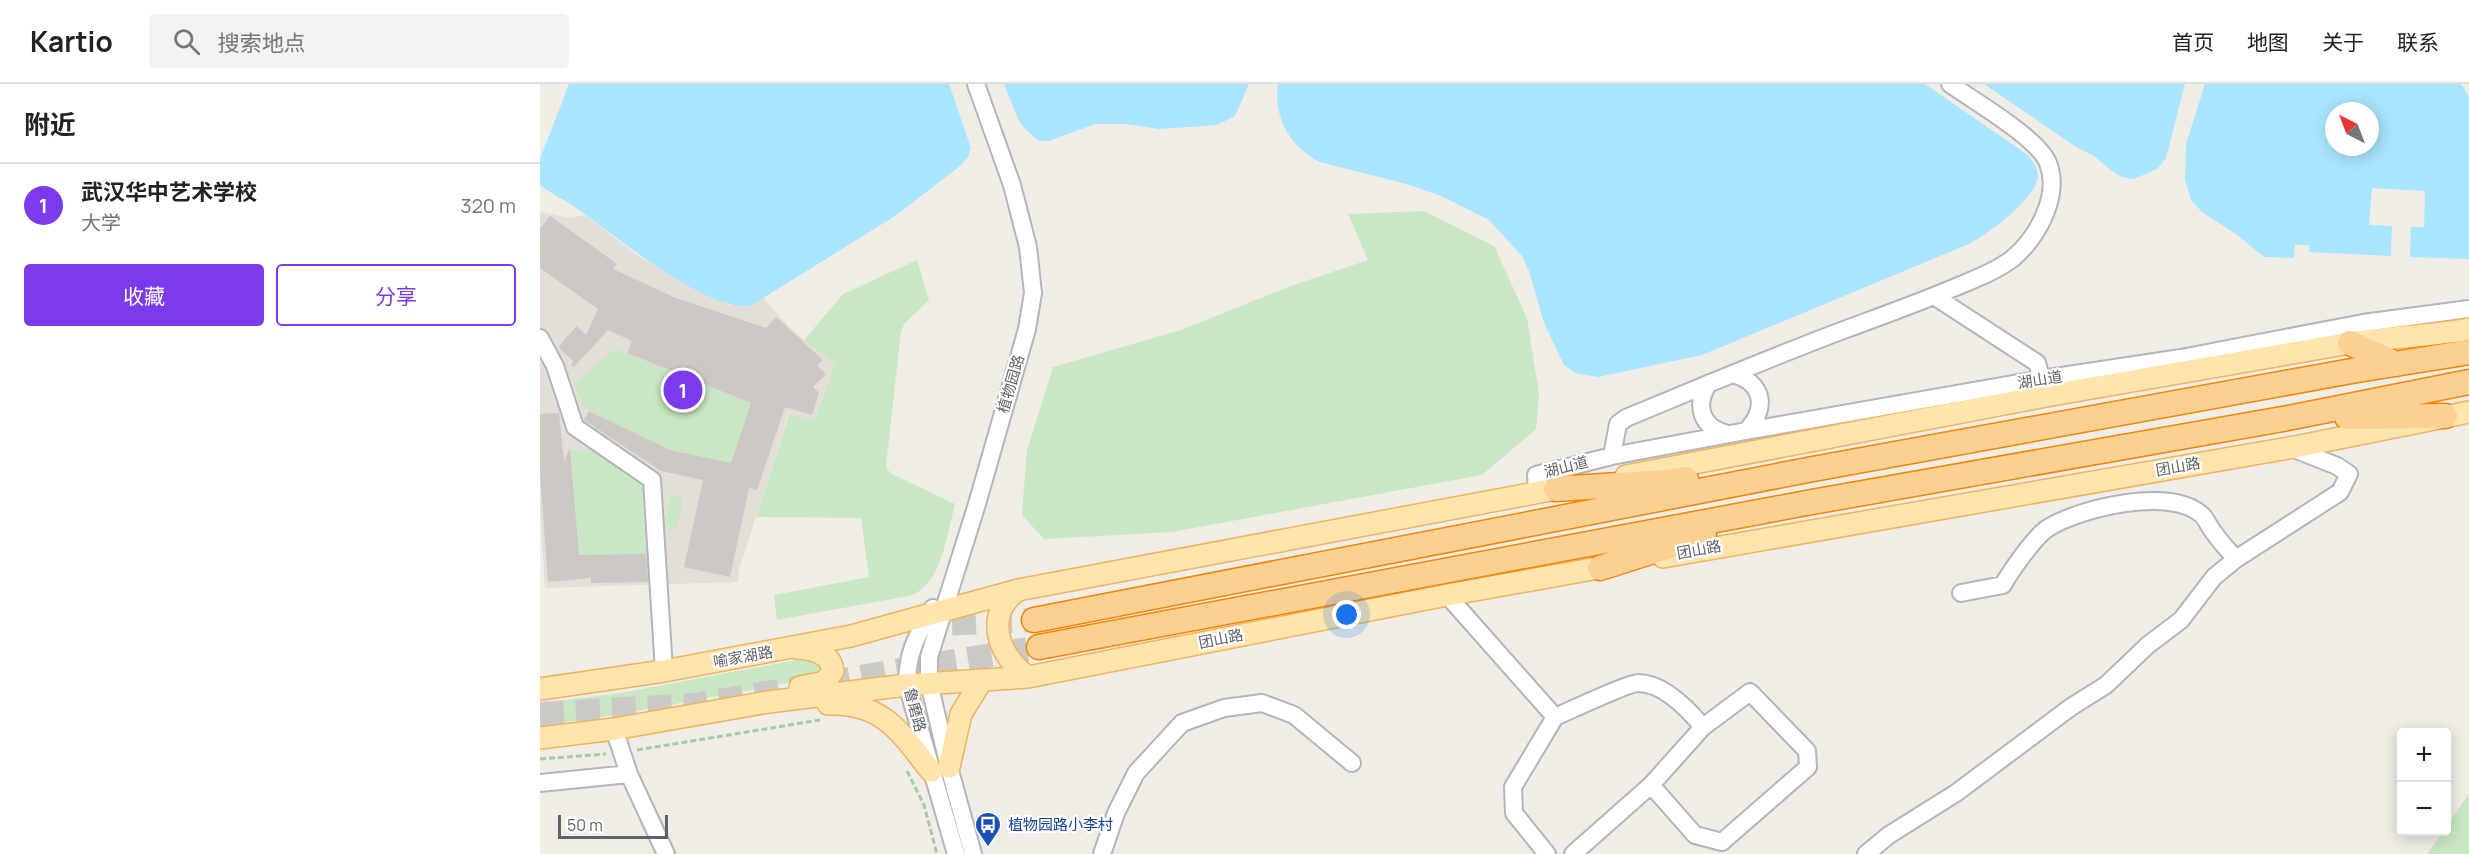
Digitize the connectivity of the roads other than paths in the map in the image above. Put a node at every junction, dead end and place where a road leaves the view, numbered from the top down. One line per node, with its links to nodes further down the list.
1 (976, 84): 29 (street, 植物园路)
2 (1950, 84): 3 (street)
3 (1934, 296): 10 (street); 13 (street)
4 (2469, 309): 13 (street, 湖山道)
5 (2469, 328): 9 (main road)
6 (540, 338): 33 (street)
7 (2350, 343): 9 (highway); 13 (main road)
8 (2469, 352): 9 (highway)
9 (2373, 354): 21 (highway)
10 (1732, 374): 12 (street); 17 (street)
11 (2469, 382): 16 (highway, 团山路)
12 (1709, 383): 18 (street); 20 (street)
13 (2044, 388): 17 (street, 湖山道); 22 (main road)
14 (2469, 412): 15 (main road, 团山路)
15 (2445, 416): 16 (highway); 19 (main road, 团山路)
16 (2288, 418): 23 (highway, 团山路)
17 (1746, 431): 18 (street, 湖山道)
18 (1728, 434): 20 (street, 湖山道)
19 (2300, 446): 24 (street); 25 (main road, 团山路)
20 (1612, 456): 22 (street, 湖山道)
21 (1813, 469): 22 (highway); 30 (highway)
22 (1547, 490): 26 (main road)
23 (1812, 502): 25 (highway); 31 (highway, 团山路)
24 (2236, 558): 27 (street); 55 (street)
25 (1600, 568): 28 (main road, 团山路)
26 (1018, 590): 29 (main road); 34 (main road)
27 (1960, 593)
28 (1447, 595): 34 (main road, 团山路); 40 (street)
29 (936, 612): 32 (main road, 喻家湖路); 36 (street, 植物园路); 37 (street, 鲁磨路)
30 (1034, 620)
31 (1039, 647)
32 (791, 648): 33 (main road, 喻家湖路); 39 (main road)
33 (664, 671): 38 (main road, 喻家湖路)
34 (1028, 677): 35 (main road, 团山路)
35 (982, 680): 36 (main road, 团山路); 45 (main road)
36 (929, 683): 37 (main road); 45 (street, 鲁磨路)
37 (908, 685): 39 (main road); 45 (street, 鲁磨路)
38 (540, 689)
39 (768, 702): 42 (main road); 45 (main road)
40 (1555, 717): 41 (street); 53 (street)
41 (1702, 727): 48 (street); 48 (street)
42 (614, 729): 43 (main road); 46 (street)
43 (540, 738)
44 (1352, 763): 52 (street)
45 (940, 769): 50 (street, 鲁磨路); 51 (street, 鲁磨路)
46 (629, 774): 47 (street); 49 (street)
47 (540, 783)
48 (1651, 785): 54 (street)
49 (666, 854)
50 (956, 854)
51 (973, 854)
52 (1102, 854)
53 (1547, 854)
54 (1573, 854)
55 (1866, 854)

